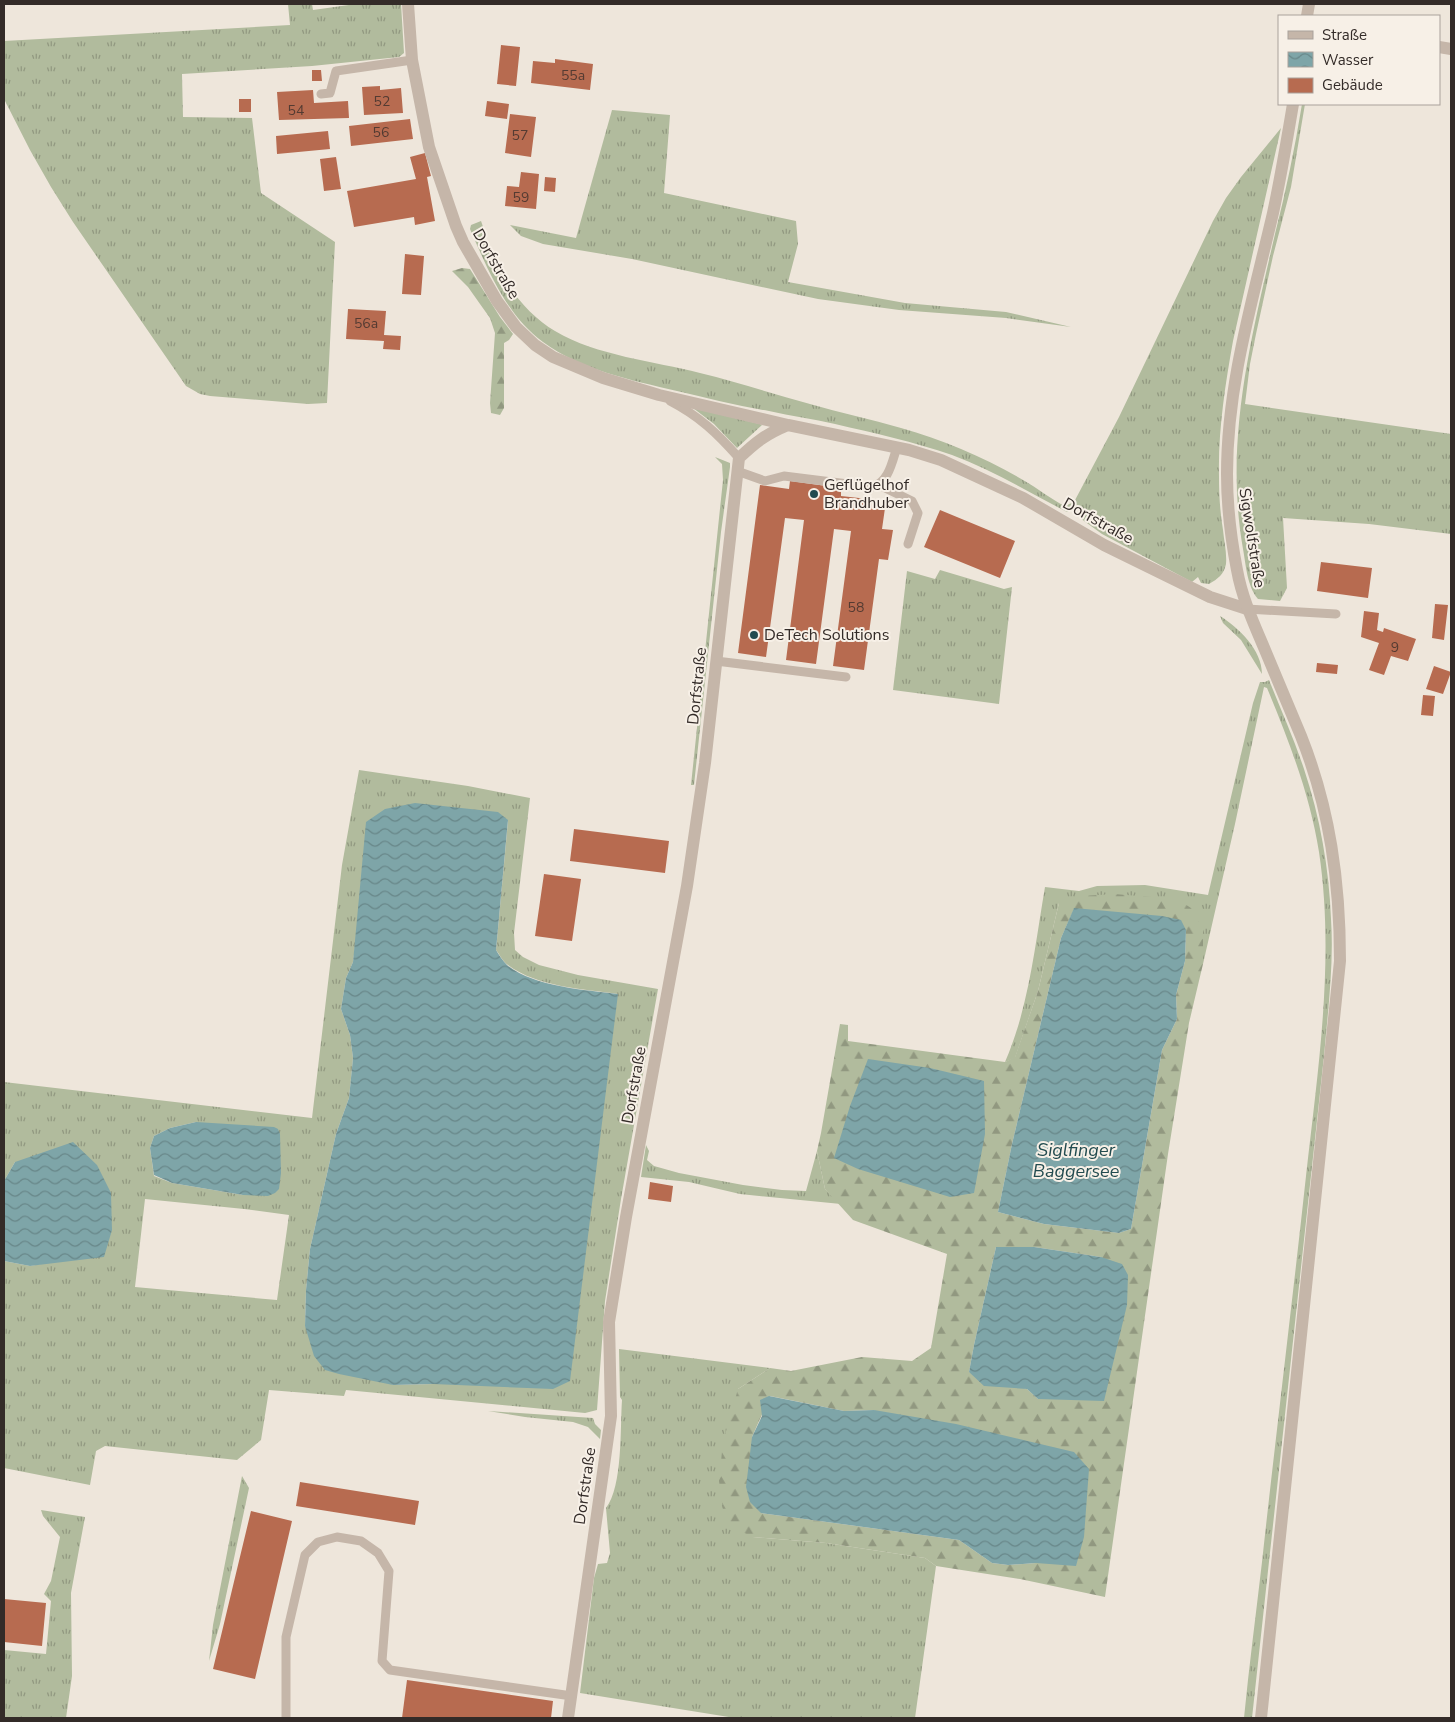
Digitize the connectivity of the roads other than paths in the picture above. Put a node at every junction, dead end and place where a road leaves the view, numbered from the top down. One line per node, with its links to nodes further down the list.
1 (408, 4): 2 (street, Dorfstraße)
2 (412, 60): 3 (lane); 5 (street, Dorfstraße)
3 (321, 94)
4 (1293, 105): 12 (street, Sigwolfstraße)
5 (659, 395): 6 (street, Dorfstraße); 8 (lane, Dorfstraße)
6 (788, 424): 7 (street, Dorfstraße); 8 (street)
7 (898, 447): 10 (lane); 12 (street, Dorfstraße)
8 (739, 458): 9 (street, Dorfstraße)
9 (737, 471): 10 (lane); 14 (street, Dorfstraße)
10 (880, 485): 11 (lane)
11 (908, 544)
12 (1247, 609): 13 (lane); 19 (street, Sigwolfstraße)
13 (1336, 614)
14 (716, 661): 15 (lane); 16 (street, Dorfstraße)
15 (846, 677)
16 (572, 1696): 17 (lane); 18 (street, Dorfstraße)
17 (286, 1718)
18 (568, 1718)
19 (1261, 1718)

